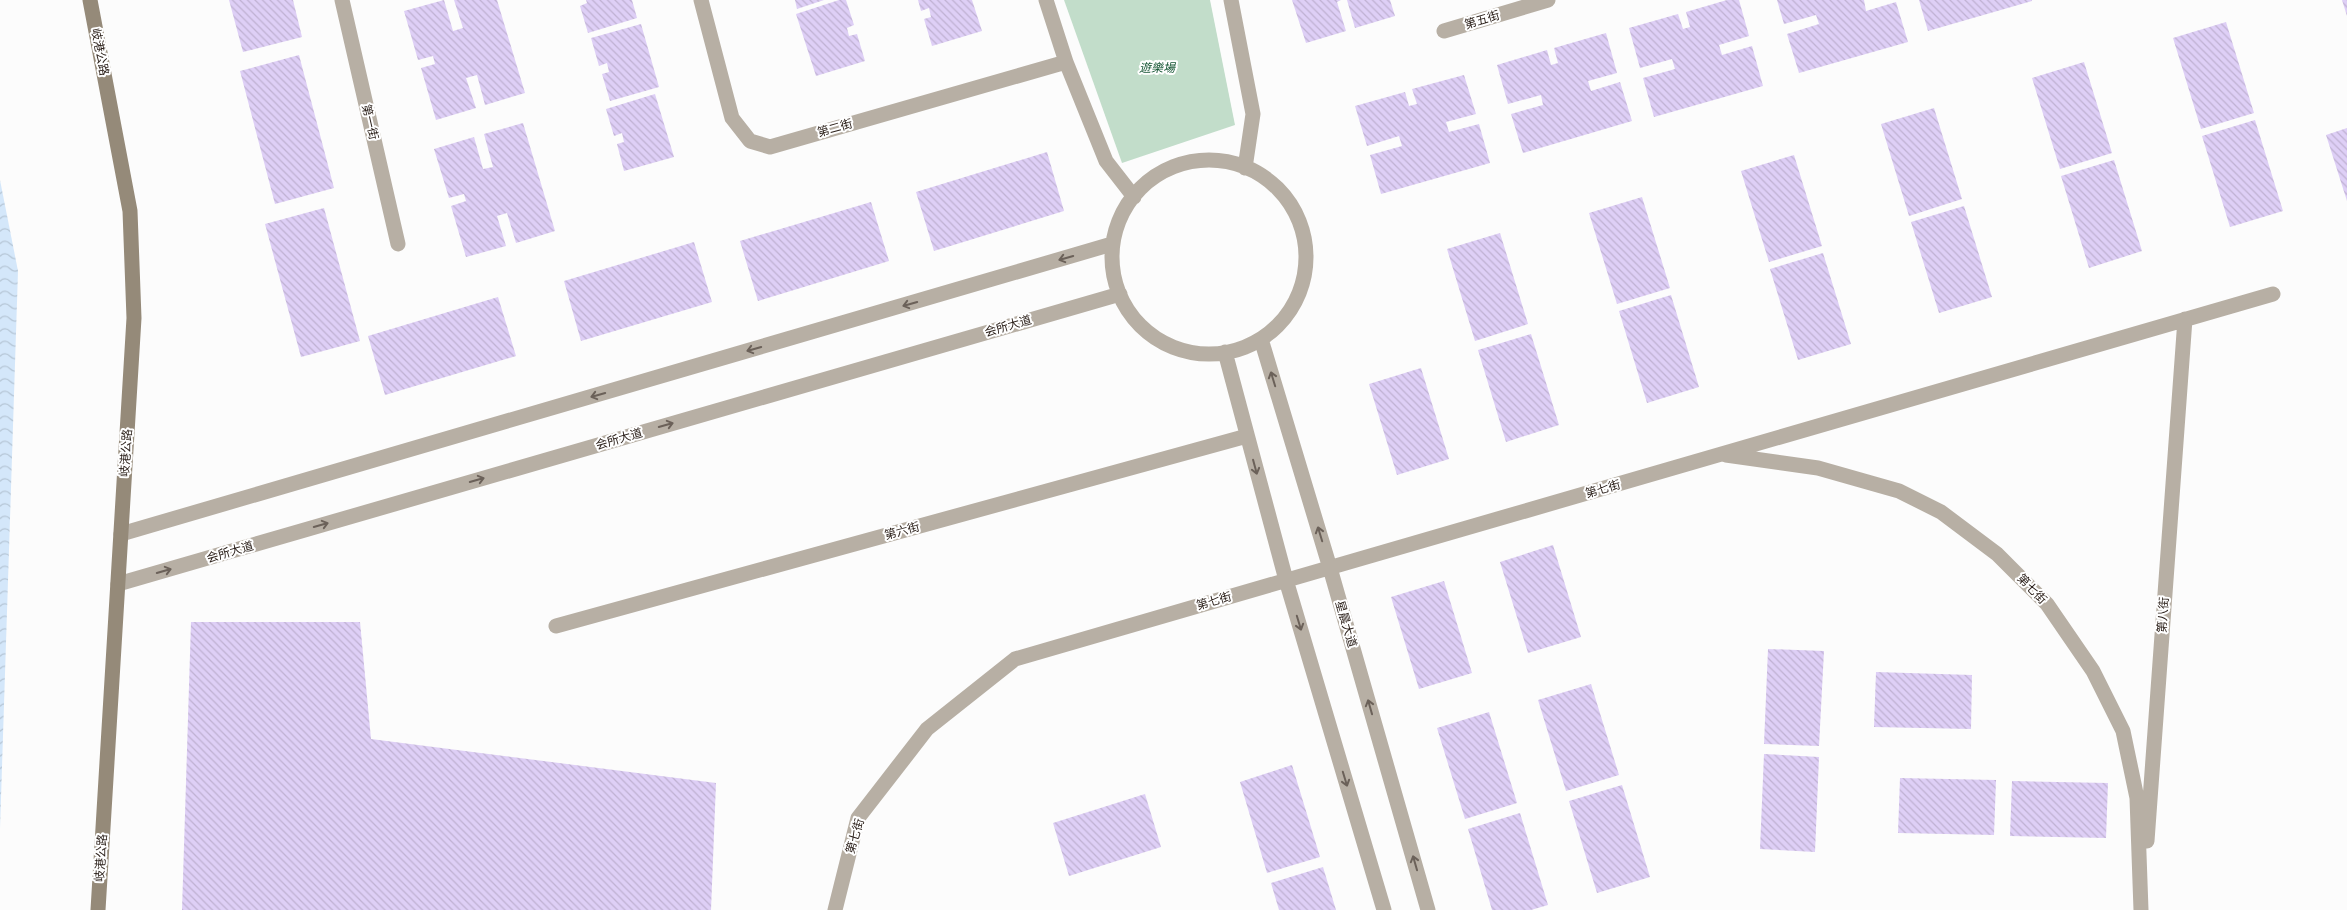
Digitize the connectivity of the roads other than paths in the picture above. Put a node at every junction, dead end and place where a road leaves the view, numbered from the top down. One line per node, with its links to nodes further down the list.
1 (90, 0): 20 (main road, 岐港公路)
2 (342, 0): 11 (street, 第一街)
3 (700, 0): 8 (street, 第二街)
4 (1046, 0): 8 (street)
5 (1231, 0): 9 (street)
6 (1548, 0): 7 (street, 第五街)
7 (1444, 31)
8 (1066, 62): 10 (street)
9 (1245, 168): 10 (street); 16 (street)
10 (1134, 197): 12 (street)
11 (398, 244)
12 (1112, 244): 13 (street); 20 (street, one-way to 20)
13 (1120, 294): 17 (street); 23 (street, 会所大道, one-way to 13)
14 (2273, 294): 15 (street, 第七街)
15 (2185, 319): 19 (street, 第七街); 29 (street, 第八街)
16 (1261, 339): 17 (street); 21 (street, 星晨大道, one-way to 16)
17 (1225, 352): 18 (street)
18 (1247, 436): 22 (street, one-way to 22); 24 (street, 第六街)
19 (1720, 454): 21 (street, 第七街); 29 (street, 第七街)
20 (121, 534): 23 (main road, 岐港公路)
21 (1330, 568): 22 (street, 第七街); 28 (street, 星晨大道, one-way to 21)
22 (1286, 580): 26 (street, 第七街); 27 (street, one-way to 27)
23 (118, 584): 25 (main road, 岐港公路)
24 (556, 626)
25 (98, 910)
26 (835, 910)
27 (1384, 910)
28 (1428, 910)
29 (2141, 910)

